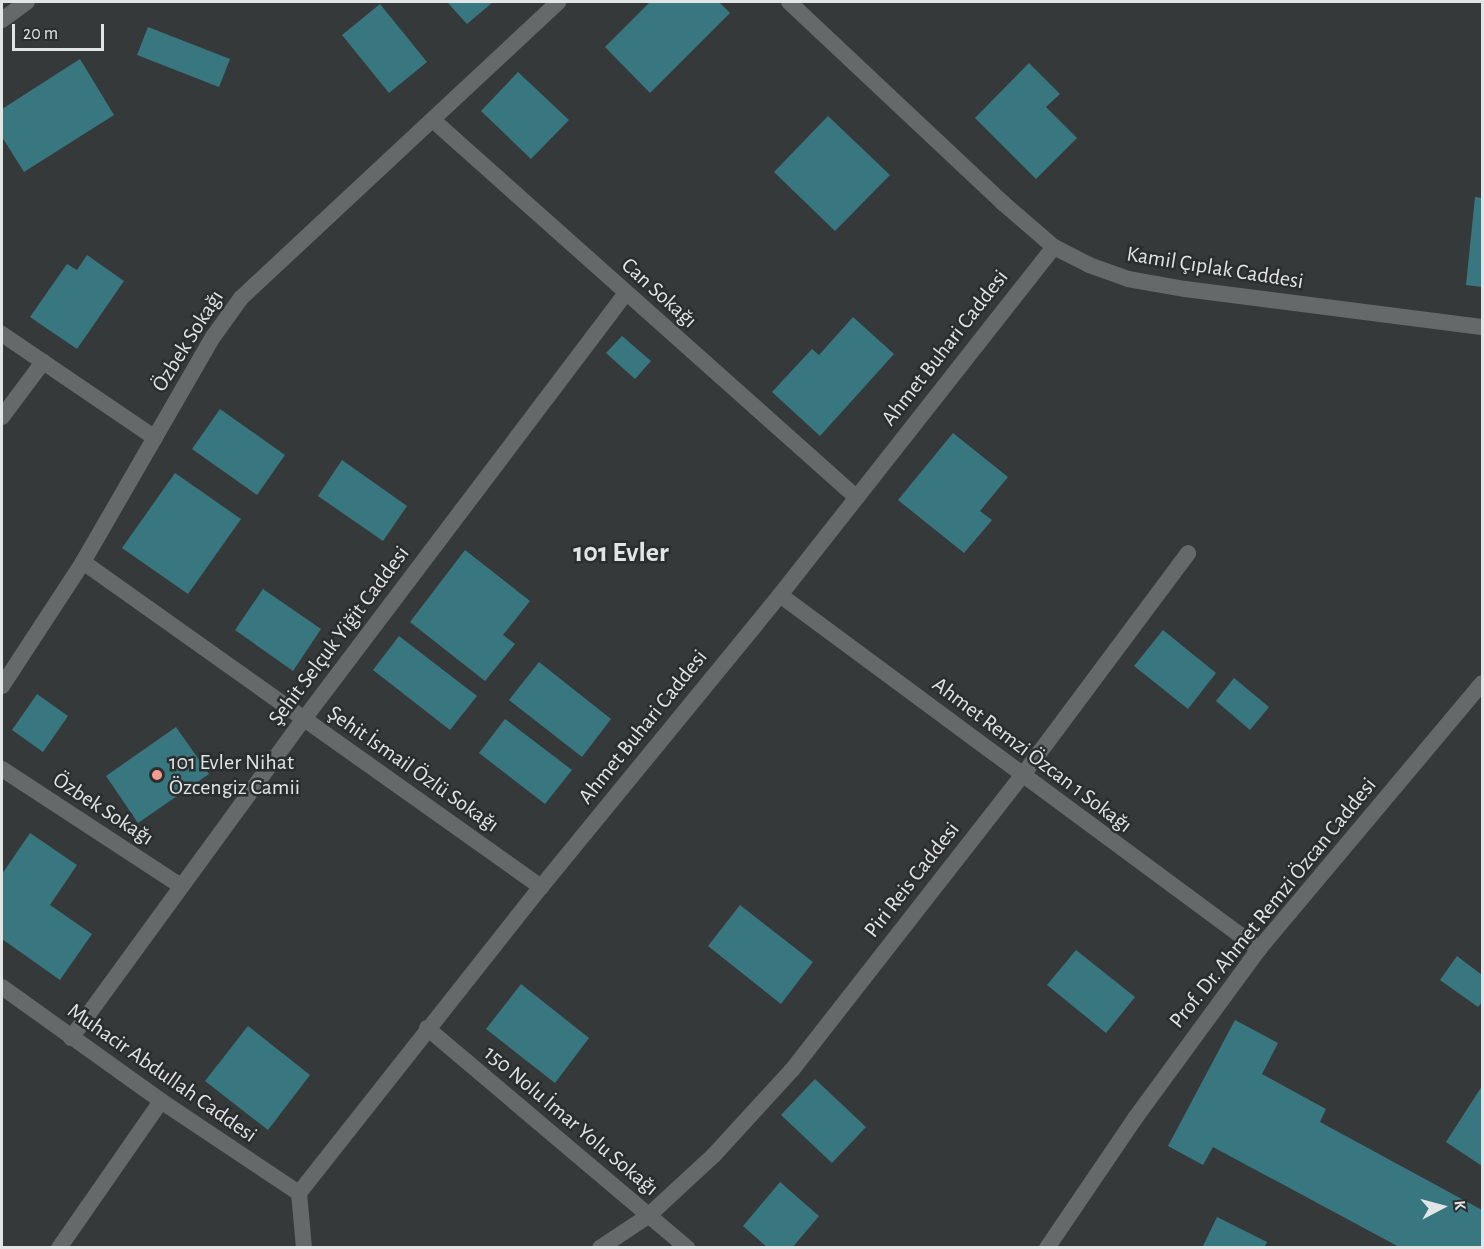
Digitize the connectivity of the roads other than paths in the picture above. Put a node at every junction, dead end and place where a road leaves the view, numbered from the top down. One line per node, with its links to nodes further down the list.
1 (558, 2): 5 (street, Özbek Sokağı)
2 (789, 2): 6 (street, Kamil Çıplak Caddesi)
3 (18, 4): 4 (street)
4 (2, 20)
5 (434, 120): 7 (street, Can Sokağı); 12 (street, Özbek Sokağı)
6 (1054, 247): 8 (street, Kamil Çıplak Caddesi); 13 (street, Ahmet Buhari Caddesi)
7 (626, 293): 13 (street, Can Sokağı); 19 (street, Şehit Selçuk Yiğit Caddesi)
8 (1482, 327)
9 (2, 334): 10 (street)
10 (43, 362): 11 (street); 12 (street)
11 (2, 417)
12 (155, 438): 15 (street, Özbek Sokağı)
13 (856, 497): 16 (street, Ahmet Buhari Caddesi)
14 (1188, 553): 21 (street, Piri Reis Caddesi)
15 (83, 562): 18 (street, Özbek Sokağı); 19 (street, Şehit İsmail Özlü Sokağı)
16 (780, 595): 21 (street, Ahmet Remzi Özcan 1 Sokağı); 23 (street, Ahmet Buhari Caddesi)
17 (1482, 683): 24 (street, Prof. Dr. Ahmet Remzi Özcan Caddesi)
18 (2, 686)
19 (304, 719): 22 (street, Şehit Selçuk Yiğit Caddesi); 23 (street, Şehit İsmail Özlü Sokağı)
20 (2, 769): 22 (street, Özbek Sokağı)
21 (1022, 776): 24 (street, Ahmet Remzi Özcan 1 Sokağı); 30 (street, Piri Reis Caddesi)
22 (181, 886): 27 (street, Şehit Selçuk Yiğit Caddesi)
23 (541, 886): 26 (street, Ahmet Buhari Caddesi)
24 (1259, 949): 35 (street, Prof. Dr. Ahmet Remzi Özcan Caddesi)
25 (2, 987): 27 (street, Muhacir Abdullah Caddesi)
26 (427, 1028): 29 (street, Ahmet Buhari Caddesi); 30 (street, 150 Nolu İmar Yolu Sokağı)
27 (71, 1038): 28 (street, Muhacir Abdullah Caddesi)
28 (161, 1101): 29 (street, Muhacir Abdullah Caddesi); 31 (street)
29 (299, 1193): 32 (street)
30 (648, 1216): 33 (street, Piri Reis Caddesi); 34 (street, 150 Nolu İmar Yolu Sokağı)
31 (59, 1248)
32 (304, 1248)
33 (600, 1248)
34 (687, 1248)
35 (1047, 1248)

